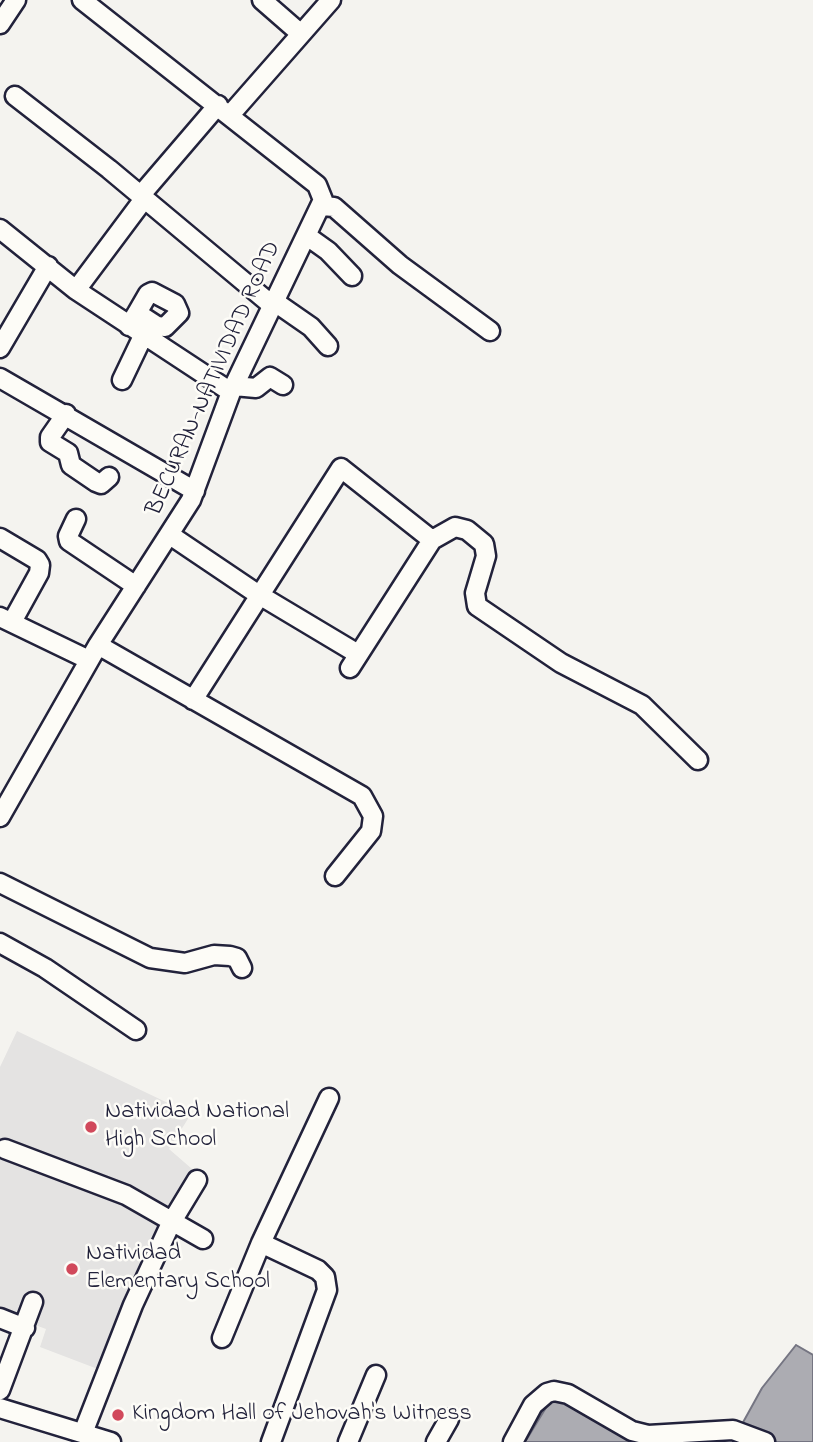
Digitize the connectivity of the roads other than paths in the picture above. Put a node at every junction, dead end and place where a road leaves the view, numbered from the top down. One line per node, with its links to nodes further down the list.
1 (16, 0): 5 (street)
2 (82, 0): 8 (street)
3 (262, 0): 6 (street)
4 (331, 0): 6 (street)
5 (0, 24)
6 (301, 34): 8 (street)
7 (15, 96): 9 (street)
8 (224, 110): 9 (street); 10 (street)
9 (142, 197): 15 (street); 16 (street)
10 (322, 206): 12 (street, BECURAN-NATIVIDAD ROAD); 18 (street)
11 (0, 229): 13 (street)
12 (307, 236): 14 (street); 16 (street, BECURAN-NATIVIDAD ROAD)
13 (48, 266): 15 (street); 20 (street)
14 (352, 276)
15 (76, 290): 17 (street)
16 (274, 304): 19 (street); 24 (street, BECURAN-NATIVIDAD ROAD)
17 (137, 325): 22 (street); 24 (street)
18 (490, 331)
19 (328, 346)
20 (0, 348)
21 (0, 378): 25 (street)
22 (122, 380)
23 (283, 385): 24 (street)
24 (232, 389): 27 (street, BECURAN-NATIVIDAD ROAD)
25 (66, 414): 26 (street); 27 (street)
26 (109, 477)
27 (193, 496): 29 (street, BECURAN-NATIVIDAD ROAD)
28 (76, 519): 32 (street)
29 (170, 536): 32 (street, BECURAN-NATIVIDAD ROAD); 33 (street)
30 (0, 538): 34 (street)
31 (432, 540): 33 (street); 33 (street); 37 (street)
32 (136, 586): 35 (street, BECURAN-NATIVIDAD ROAD)
33 (258, 594): 36 (street)
34 (6, 620): 35 (street)
35 (93, 653): 36 (street); 38 (street, BECURAN-NATIVIDAD ROAD)
36 (193, 700): 39 (street)
37 (698, 760)
38 (0, 817)
39 (335, 876)
40 (0, 883): 42 (street)
41 (0, 943): 43 (street)
42 (242, 968)
43 (136, 1030)
44 (329, 1098): 49 (street)
45 (5, 1149): 47 (street)
46 (197, 1180): 47 (street)
47 (172, 1223): 48 (street); 58 (street)
48 (202, 1239)
49 (261, 1243): 53 (street); 60 (street)
50 (33, 1302): 52 (street)
51 (0, 1318): 52 (street)
52 (25, 1328): 55 (street)
53 (222, 1338)
54 (376, 1375): 61 (street)
55 (0, 1390)
56 (0, 1408): 58 (street)
57 (449, 1419): 62 (street)
58 (83, 1433): 59 (street)
59 (111, 1442)
60 (271, 1442)
61 (348, 1442)
62 (436, 1442)
63 (513, 1442): 64 (street)
64 (765, 1442)

